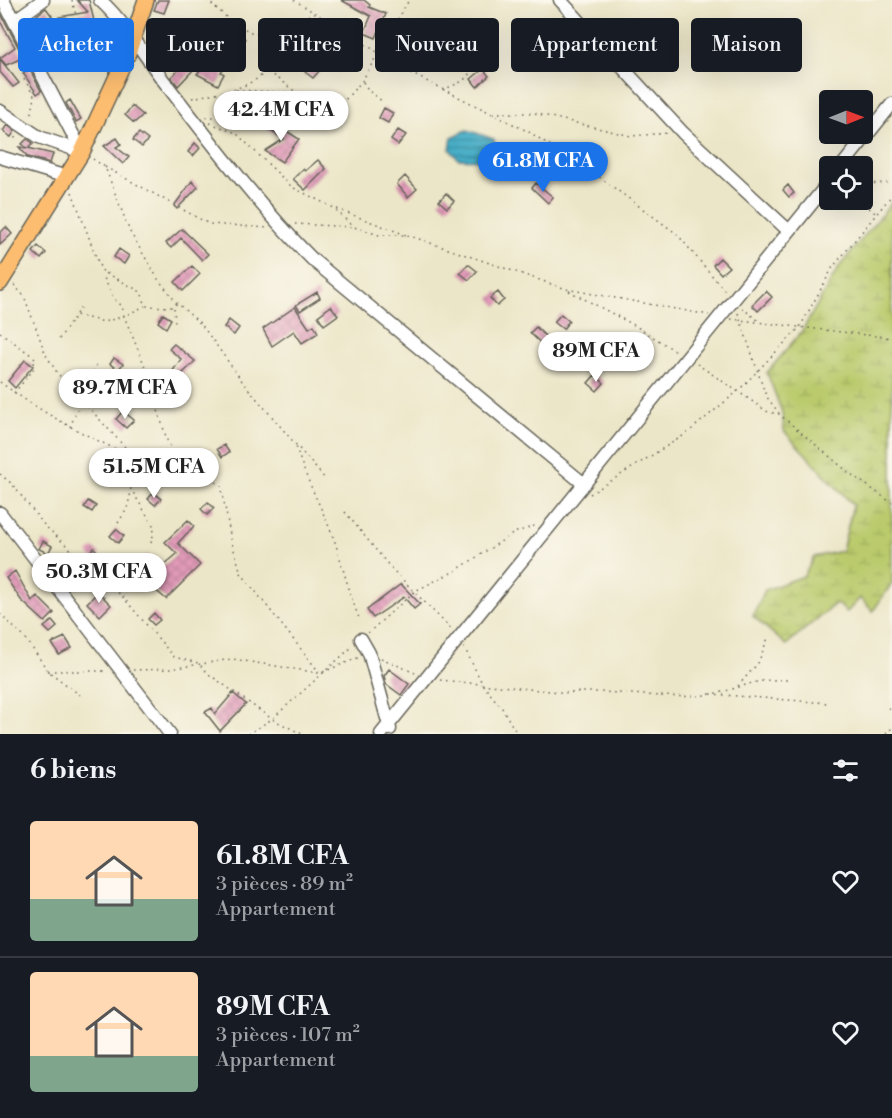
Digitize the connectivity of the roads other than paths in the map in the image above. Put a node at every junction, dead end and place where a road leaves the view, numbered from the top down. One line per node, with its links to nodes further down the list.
1 (3, 0): 6 (street)
2 (43, 0): 6 (street)
3 (100, 0): 7 (street)
4 (146, 0): 8 (main road)
5 (560, 0): 18 (street)
6 (9, 17): 13 (street)
7 (115, 18)
8 (134, 37)
9 (134, 41): 20 (street)
10 (118, 72): 13 (main road)
11 (892, 104): 14 (street)
12 (0, 111): 13 (street)
13 (82, 152): 16 (main road)
14 (850, 156)
15 (0, 157): 16 (street)
16 (67, 177): 19 (main road)
17 (819, 194): 18 (street)
18 (789, 231): 20 (street)
19 (1, 278)
20 (584, 484): 23 (street)
21 (0, 513): 24 (street)
22 (361, 639): 23 (street)
23 (387, 731)
24 (170, 734)

